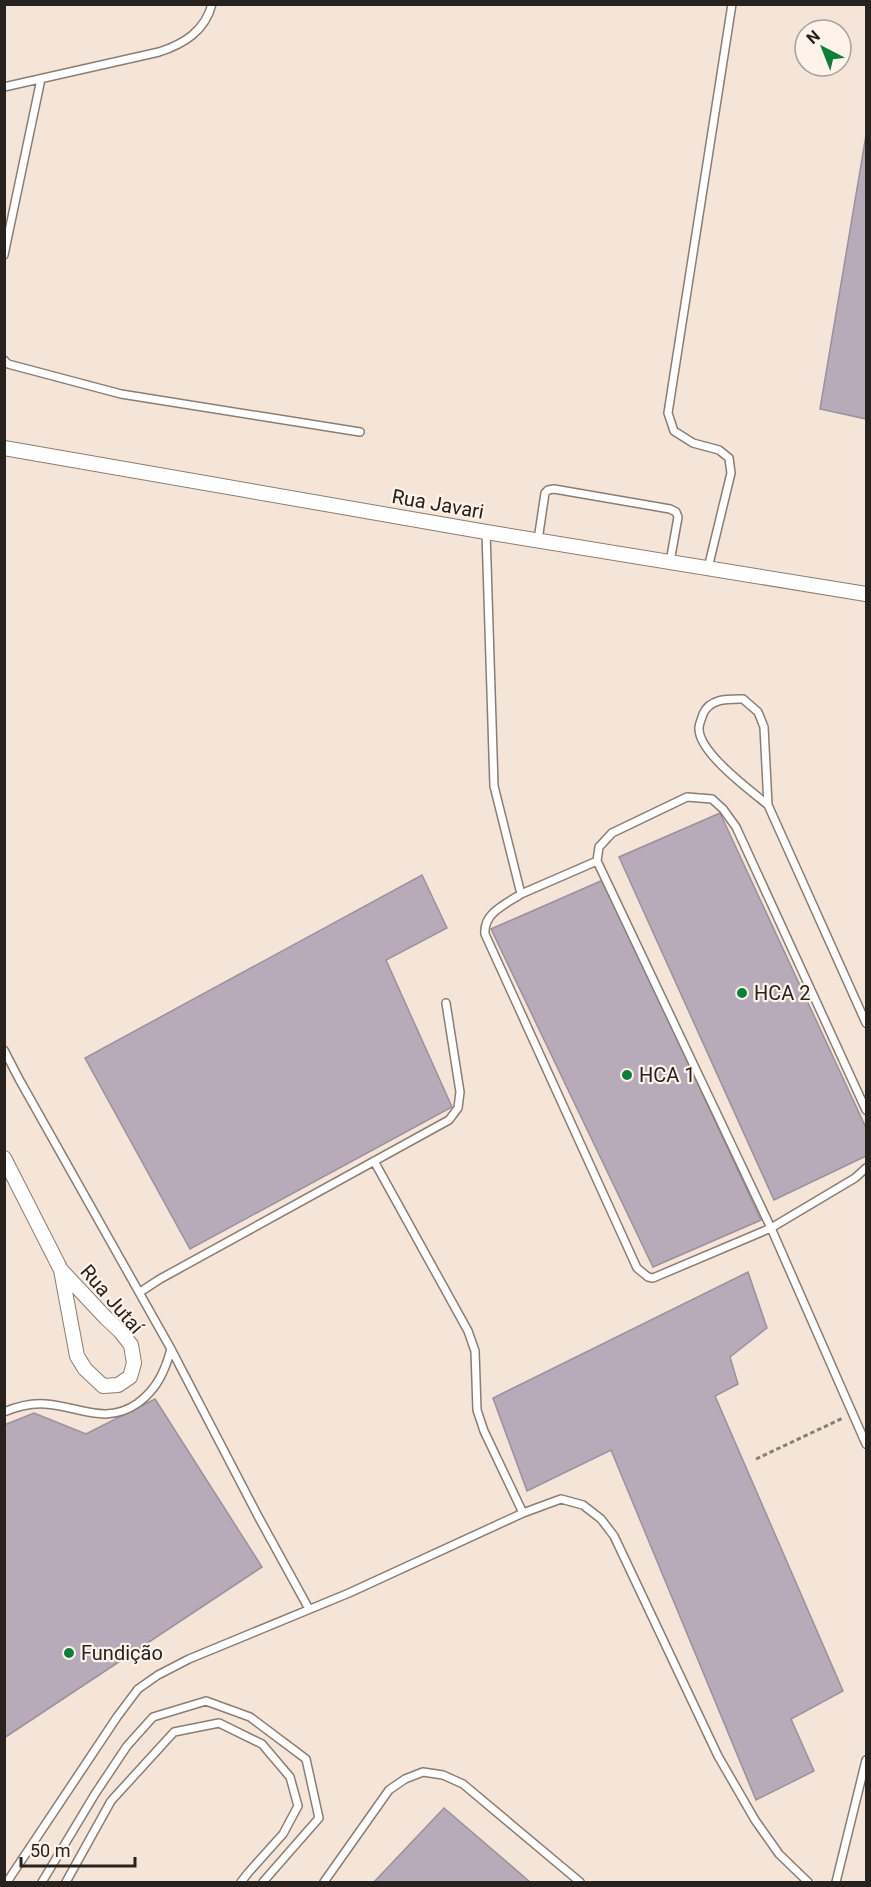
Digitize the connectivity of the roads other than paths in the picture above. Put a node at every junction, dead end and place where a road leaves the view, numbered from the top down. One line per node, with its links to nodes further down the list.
1 (212, 4): 3 (lane)
2 (732, 4): 12 (lane)
3 (41, 79): 4 (lane); 5 (lane)
4 (4, 87)
5 (4, 255)
6 (4, 360): 7 (lane)
7 (360, 432)
8 (4, 448): 9 (street, Rua Javari)
9 (486, 532): 10 (street, Rua Javari); 16 (lane)
10 (538, 540): 11 (street, Rua Javari); 11 (lane)
11 (670, 562): 12 (street, Rua Javari)
12 (708, 568): 13 (street, Rua Javari)
13 (867, 594)
14 (768, 805): 14 (lane); 18 (lane)
15 (597, 861): 16 (lane); 20 (lane); 24 (lane)
16 (521, 894): 24 (lane)
17 (446, 1003): 22 (lane)
18 (867, 1023)
19 (4, 1050): 26 (lane)
20 (867, 1110)
21 (4, 1158): 25 (street, Rua Jutaí)
22 (374, 1161): 26 (lane); 30 (lane)
23 (867, 1168): 24 (lane)
24 (771, 1228): 29 (lane)
25 (61, 1270): 25 (street, Rua Jutaí)
26 (140, 1292): 27 (lane)
27 (171, 1349): 28 (lane); 31 (lane)
28 (4, 1412)
29 (867, 1444)
30 (523, 1513): 31 (lane); 40 (lane)
31 (309, 1609): 33 (lane)
32 (867, 1760): 41 (lane)
33 (7, 1882)
34 (42, 1882): 37 (lane)
35 (66, 1882): 36 (lane)
36 (241, 1882)
37 (263, 1882)
38 (324, 1882): 39 (lane)
39 (580, 1882)
40 (808, 1882)
41 (836, 1882)

